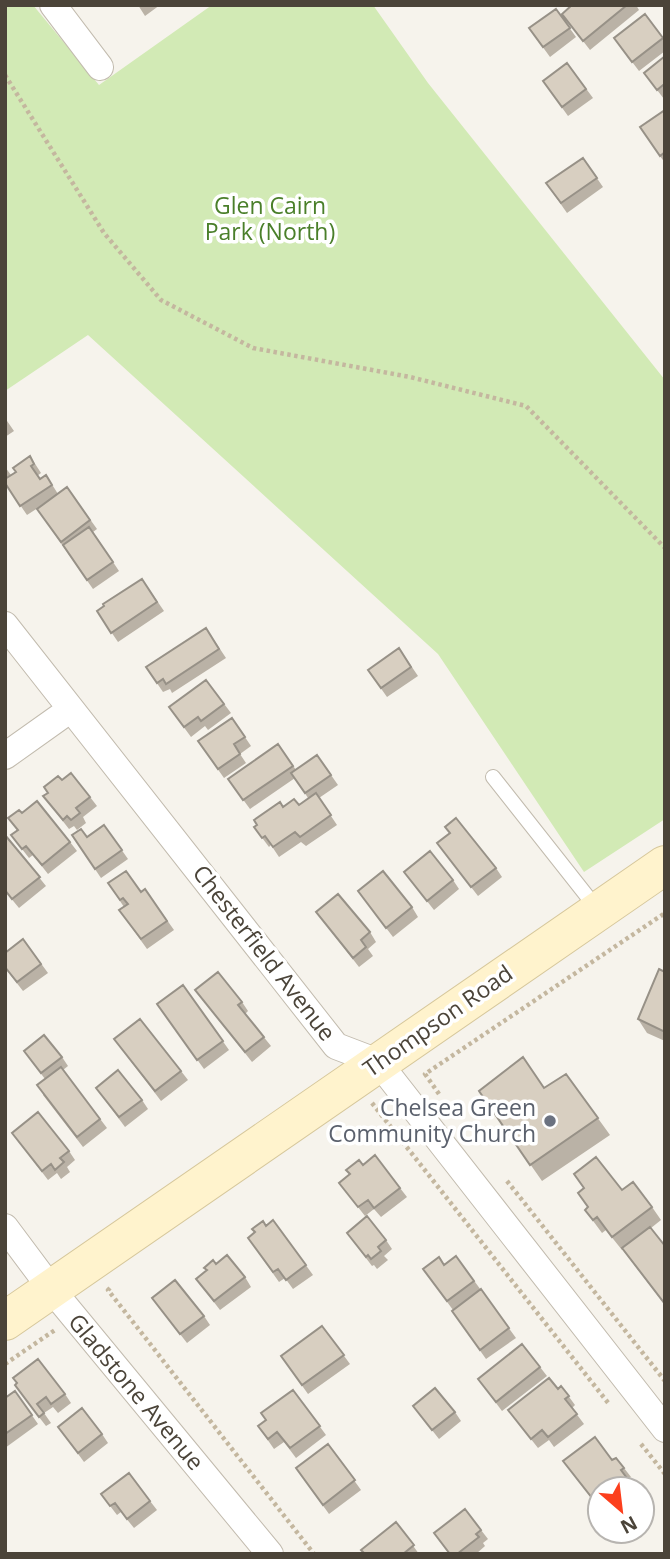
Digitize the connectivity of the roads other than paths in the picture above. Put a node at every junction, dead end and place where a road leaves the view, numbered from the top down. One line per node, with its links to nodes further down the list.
1 (53, 5): 2 (street)
2 (100, 67)
3 (5, 625): 4 (street, Chesterfield Avenue)
4 (71, 709): 5 (street); 9 (street, Chesterfield Avenue)
5 (5, 756)
6 (493, 777): 8 (lane)
7 (665, 866): 8 (street, Thompson Road)
8 (598, 911): 9 (street, Thompson Road)
9 (378, 1062): 11 (street, Thompson Road); 13 (street)
10 (5, 1227): 11 (street, Gladstone Avenue)
11 (52, 1290): 12 (street, Thompson Road); 14 (street, Gladstone Avenue)
12 (5, 1321)
13 (665, 1429)
14 (270, 1554)

